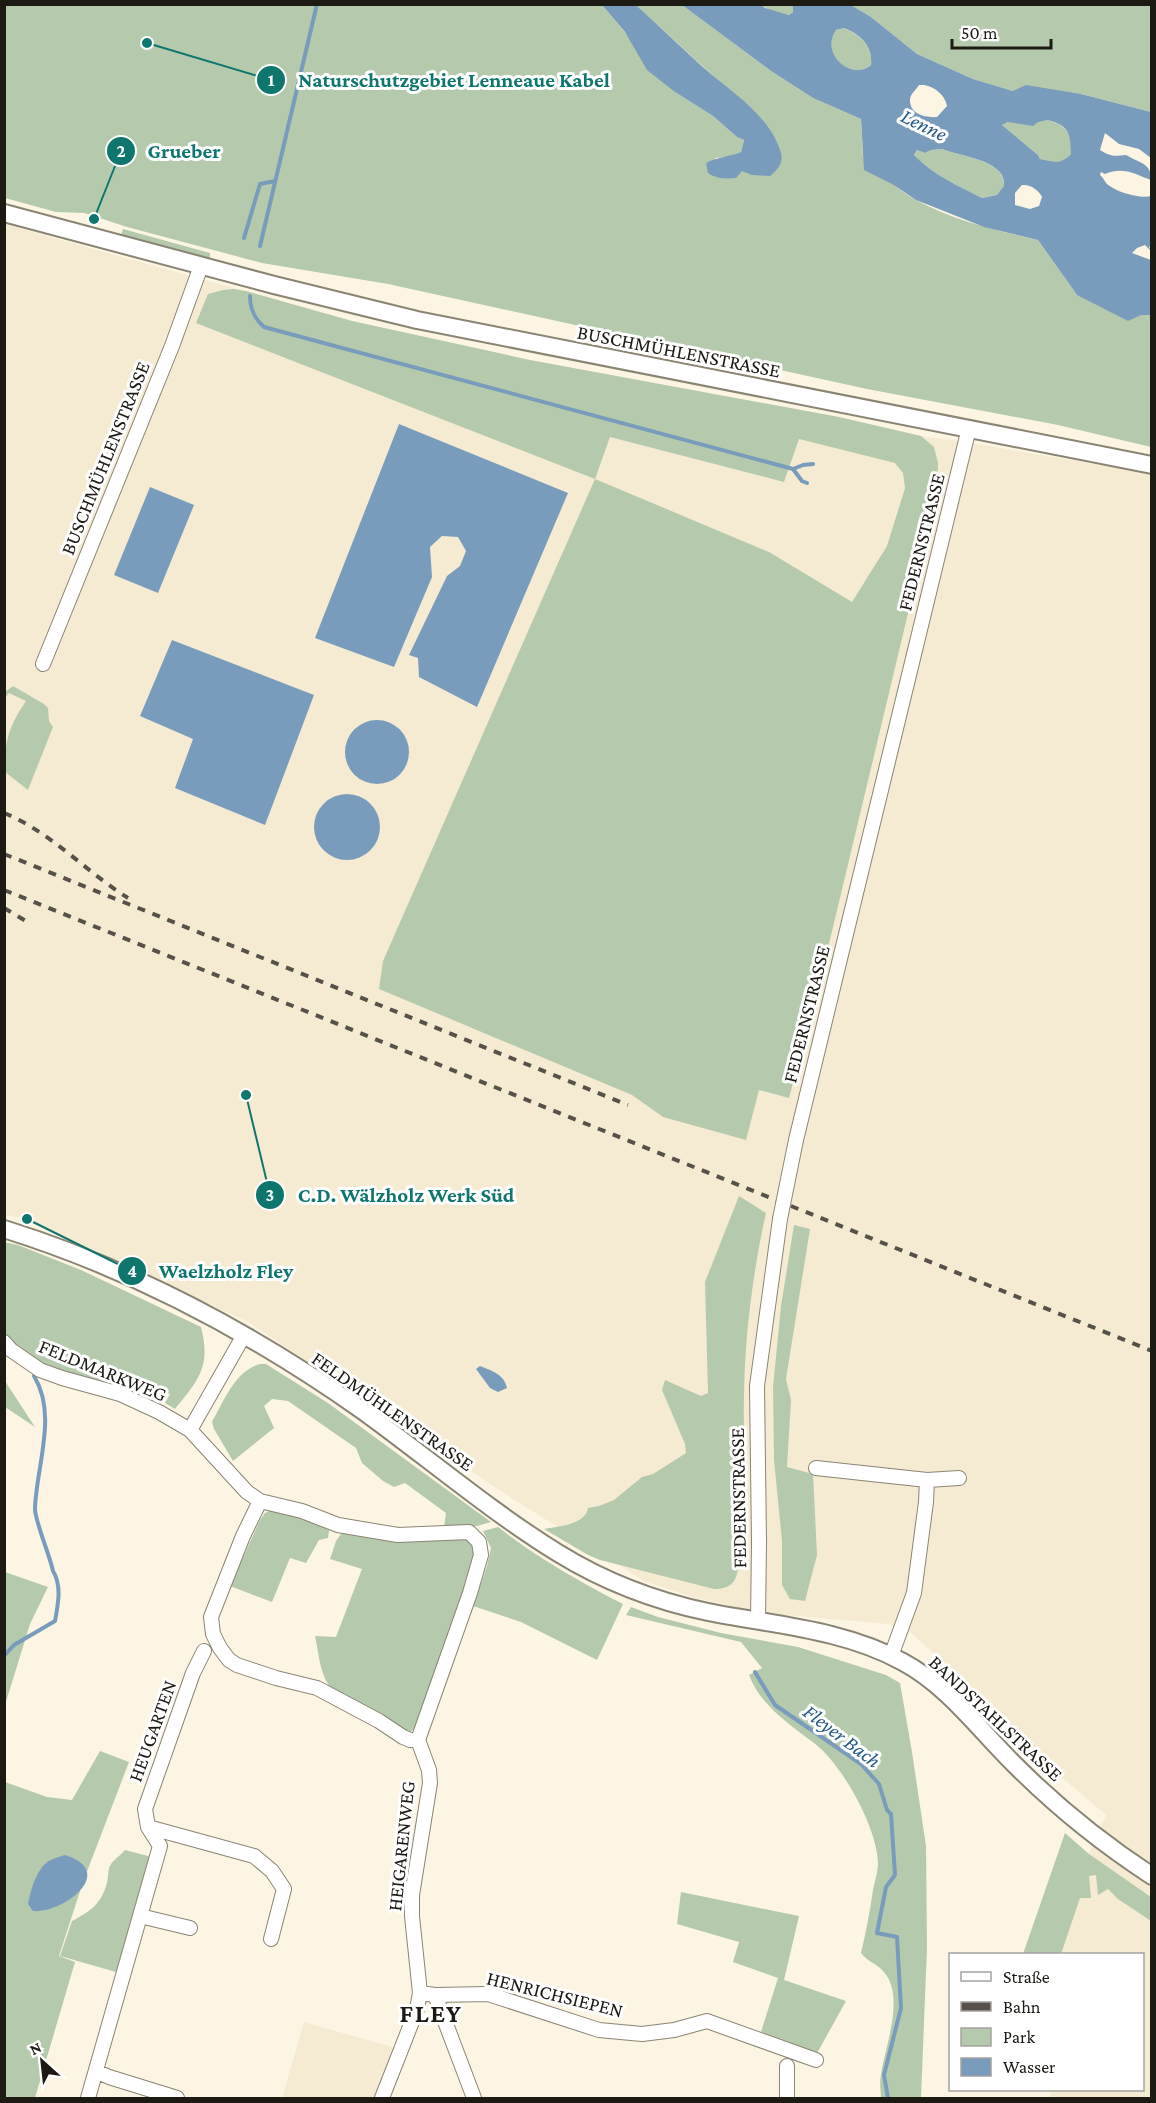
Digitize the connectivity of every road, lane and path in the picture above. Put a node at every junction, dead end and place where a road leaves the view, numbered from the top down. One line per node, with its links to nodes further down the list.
1 (4, 213): 2 (street, BUSCHMÜHLENSTRASSE)
2 (201, 266): 3 (street, BUSCHMÜHLENSTRASSE); 5 (street, BUSCHMÜHLENSTRASSE)
3 (969, 428): 4 (street, BUSCHMÜHLENSTRASSE); 14 (street, FEDERNSTRASSE, bridge)
4 (1152, 465)
5 (43, 664)
6 (4, 1228): 7 (street, FELDMÜHLENSTRASSE)
7 (244, 1335): 9 (street); 14 (street, FELDMÜHLENSTRASSE)
8 (4, 1342): 9 (street, FELDMARKWEG)
9 (190, 1430): 13 (street, FELDMARKWEG)
10 (816, 1468): 12 (street)
11 (959, 1478): 12 (street)
12 (927, 1480): 16 (street)
13 (260, 1501): 17 (street); 17 (street, FELDMARKWEG)
14 (758, 1620): 16 (street, BANDSTAHLSTRASSE)
15 (204, 1651): 18 (street, HEUGARTEN)
16 (891, 1656): 19 (street, BANDSTAHLSTRASSE)
17 (417, 1740): 23 (street, HEIGARENWEG)
18 (148, 1827): 20 (street, HEUGARTEN); 22 (street)
19 (1152, 1876)
20 (140, 1916): 21 (street); 27 (street, HEUGARTEN)
21 (190, 1928)
22 (271, 1939)
23 (420, 1994): 24 (street, HENRICHSIEPEN); 30 (street, HEIGARENWEG)
24 (435, 1995): 25 (street, HENRICHSIEPEN); 31 (street)
25 (816, 2060)
26 (787, 2066): 32 (street)
27 (96, 2071): 28 (street, HEUGARTEN); 29 (street)
28 (88, 2098)
29 (177, 2098)
30 (382, 2098)
31 (474, 2098)
32 (787, 2098)

